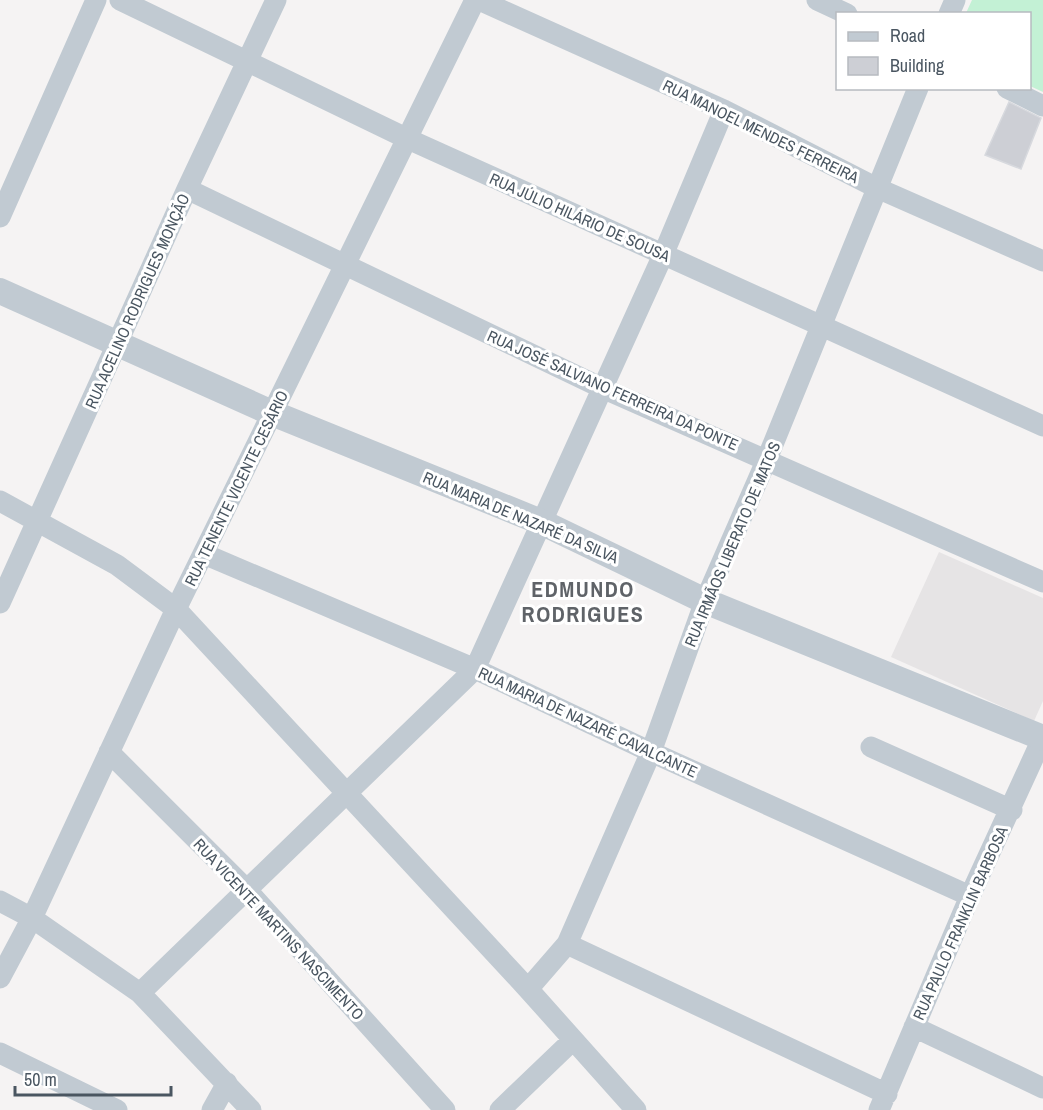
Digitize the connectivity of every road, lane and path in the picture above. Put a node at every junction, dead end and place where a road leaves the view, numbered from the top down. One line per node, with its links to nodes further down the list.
1 (96, 0): 15 (street)
2 (120, 0): 7 (street, RUA JÚLIO HILÁRIO DE SOUSA)
3 (276, 0): 7 (street, RUA ACELINO RODRIGUES MONÇÃO)
4 (477, 0): 11 (street, RUA MANOEL MENDES FERREIRA); 12 (street, RUA TENENTE VICENTE CESÁRIO)
5 (817, 0): 6 (street)
6 (843, 12)
7 (246, 62): 12 (street, RUA JÚLIO HILÁRIO DE SOUSA); 14 (street, RUA ACELINO RODRIGUES MONÇÃO)
8 (917, 90): 13 (street, RUA IRMÃOS LIBERATO DE MATOS)
9 (1011, 90): 10 (street)
10 (1043, 106)
11 (724, 110): 13 (street, RUA MANOEL MENDES FERREIRA); 16 (street)
12 (408, 139): 16 (street, RUA JÚLIO HILÁRIO DE SOUSA); 18 (street, RUA TENENTE VICENTE CESÁRIO)
13 (878, 188): 17 (street, RUA MANOEL MENDES FERREIRA); 20 (street, RUA IRMÃOS LIBERATO DE MATOS)
14 (187, 189): 18 (street, RUA JOSÉ SALVIANO FERREIRA DA PONTE); 21 (street, RUA ACELINO RODRIGUES MONÇÃO)
15 (0, 217)
16 (663, 255): 20 (street, RUA JÚLIO HILÁRIO DE SOUSA); 22 (street)
17 (1043, 261)
18 (346, 266): 22 (street, RUA JOSÉ SALVIANO FERREIRA DA PONTE); 23 (street, RUA TENENTE VICENTE CESÁRIO)
19 (0, 291): 21 (street, RUA MARIA DE NAZARÉ DA SILVA)
20 (821, 327): 24 (street, RUA JÚLIO HILÁRIO DE SOUSA); 25 (street, RUA IRMÃOS LIBERATO DE MATOS)
21 (119, 342): 23 (street, RUA MARIA DE NAZARÉ DA SILVA); 27 (street, RUA ACELINO RODRIGUES MONÇÃO)
22 (602, 388): 25 (street, RUA JOSÉ SALVIANO FERREIRA DA PONTE); 28 (street)
23 (272, 413): 28 (street, RUA MARIA DE NAZARÉ DA SILVA); 29 (street, RUA TENENTE VICENTE CESÁRIO)
24 (1043, 426)
25 (767, 459): 30 (street, RUA JOSÉ SALVIANO FERREIRA DA PONTE); 31 (street, RUA IRMÃOS LIBERATO DE MATOS)
26 (0, 501): 27 (street)
27 (37, 520): 32 (street, RUA ACELINO RODRIGUES MONÇÃO); 33 (street)
28 (541, 522): 31 (street, RUA MARIA DE NAZARÉ DA SILVA); 34 (street)
29 (204, 554): 33 (street, RUA TENENTE VICENTE CESÁRIO); 34 (street, RUA MARIA DE NAZARÉ CAVALCANTE)
30 (1043, 582)
31 (705, 601): 35 (street, RUA MARIA DE NAZARÉ DA SILVA); 38 (street, RUA IRMÃOS LIBERATO DE MATOS)
32 (0, 603)
33 (176, 609): 37 (street, RUA TENENTE VICENTE CESÁRIO); 39 (street)
34 (475, 669): 38 (street, RUA MARIA DE NAZARÉ CAVALCANTE); 39 (street)
35 (1043, 738): 40 (street, RUA PAULO FRANKLIN BARBOSA)
36 (870, 747): 40 (street)
37 (109, 752): 41 (street, RUA VICENTE MARTINS NASCIMENTO); 44 (street, RUA TENENTE VICENTE CESÁRIO)
38 (651, 752): 42 (street, RUA MARIA DE NAZARÉ CAVALCANTE); 45 (street, RUA IRMÃOS LIBERATO DE MATOS)
39 (346, 791): 41 (street); 47 (street)
40 (1012, 810): 42 (street, RUA PAULO FRANKLIN BARBOSA)
41 (246, 889): 48 (street); 58 (street, RUA VICENTE MARTINS NASCIMENTO)
42 (970, 896): 49 (street, RUA PAULO FRANKLIN BARBOSA)
43 (0, 902): 44 (street)
44 (32, 918): 46 (street, RUA TENENTE VICENTE CESÁRIO); 48 (street)
45 (567, 944): 47 (street, RUA IRMÃOS LIBERATO DE MATOS); 54 (street)
46 (0, 978)
47 (528, 989): 50 (street)
48 (140, 993): 52 (street)
49 (914, 1027): 53 (street); 54 (street, RUA PAULO FRANKLIN BARBOSA)
50 (573, 1041): 59 (street); 60 (street)
51 (0, 1053): 55 (street)
52 (227, 1083): 56 (street); 57 (street)
53 (1043, 1088)
54 (883, 1102)
55 (117, 1110)
56 (212, 1110)
57 (251, 1110)
58 (445, 1110)
59 (500, 1110)
60 (636, 1110)

